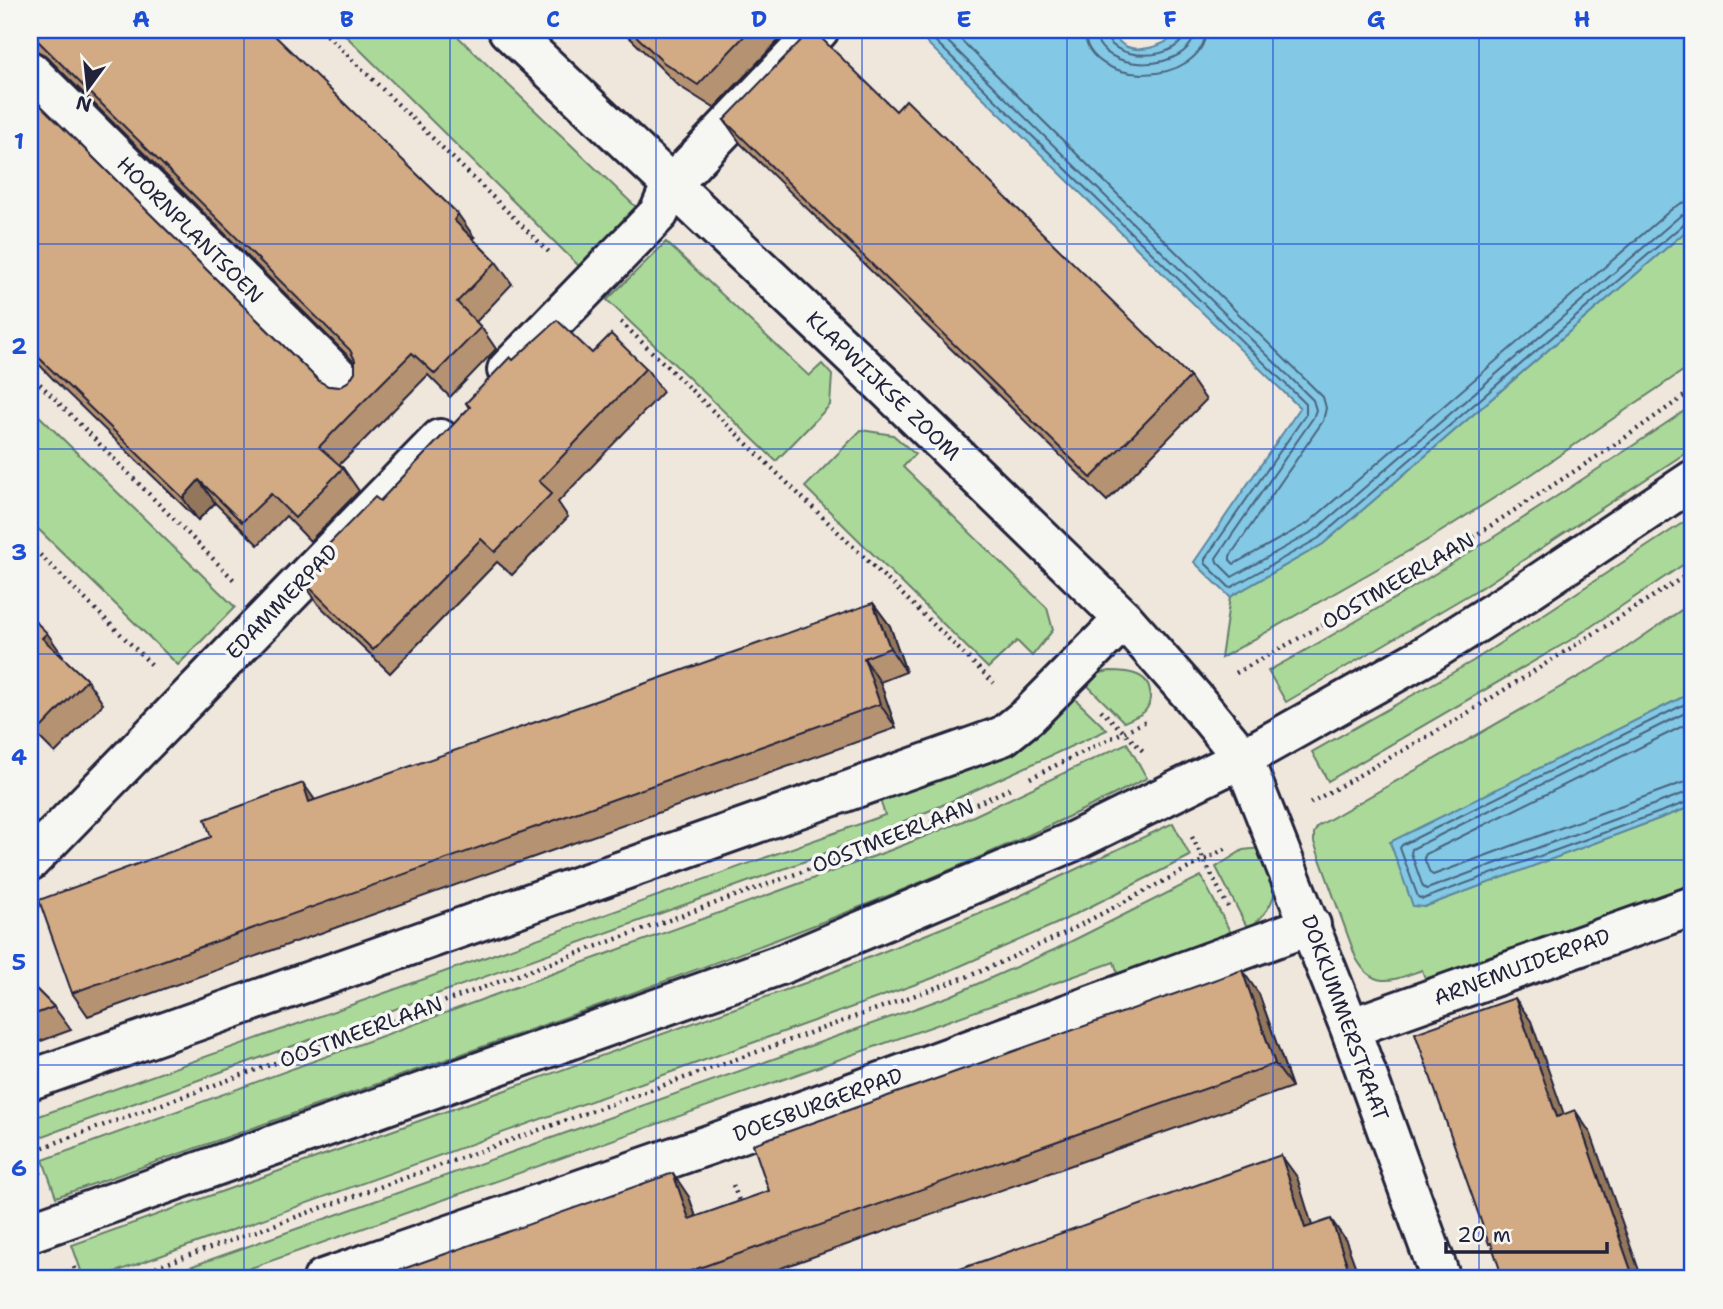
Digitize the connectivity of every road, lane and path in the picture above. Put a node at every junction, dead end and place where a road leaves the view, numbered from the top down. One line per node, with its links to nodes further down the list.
1 (322, 30): 6 (path)
2 (508, 30): 5 (street, KLAPWIJKSE ZOOM)
3 (819, 30): 5 (street, EDAMMERPAD)
4 (30, 71): 8 (street, HOORNPLANTSOEN)
5 (671, 185): 6 (street, EDAMMERPAD); 14 (street, KLAPWIJKSE ZOOM)
6 (586, 289): 13 (street, EDAMMERPAD); 17 (path)
7 (30, 374): 13 (path)
8 (351, 388)
9 (1693, 390): 15 (path, OOSTMEERLAAN)
10 (1693, 480): 18 (street)
11 (30, 545): 16 (path)
12 (1693, 570): 19 (path)
13 (268, 615): 16 (street, EDAMMERPAD)
14 (1124, 620): 15 (street, KLAPWIJKSE ZOOM); 17 (street)
15 (1193, 696): 18 (street, KLAPWIJKSE ZOOM); 26 (path, OOSTMEERLAAN)
16 (187, 700): 20 (street, EDAMMERPAD)
17 (1028, 716): 24 (street)
18 (1243, 758): 19 (street, DOKKUMMERSTRAAT); 28 (street)
19 (1271, 825): 22 (street, DOKKUMMERSTRAAT); 29 (path)
20 (30, 861)
21 (1693, 906): 23 (street, ARNEMUIDERPAD)
22 (1311, 925): 23 (street, DOKKUMMERSTRAAT); 25 (street, DOESBURGERPAD)
23 (1350, 1028): 31 (street, DOKKUMMERSTRAAT)
24 (30, 1080)
25 (717, 1142): 27 (path); 30 (street, DOESBURGERPAD)
26 (30, 1152)
27 (744, 1217)
28 (30, 1232)
29 (123, 1279)
30 (323, 1279)
31 (1441, 1279)

